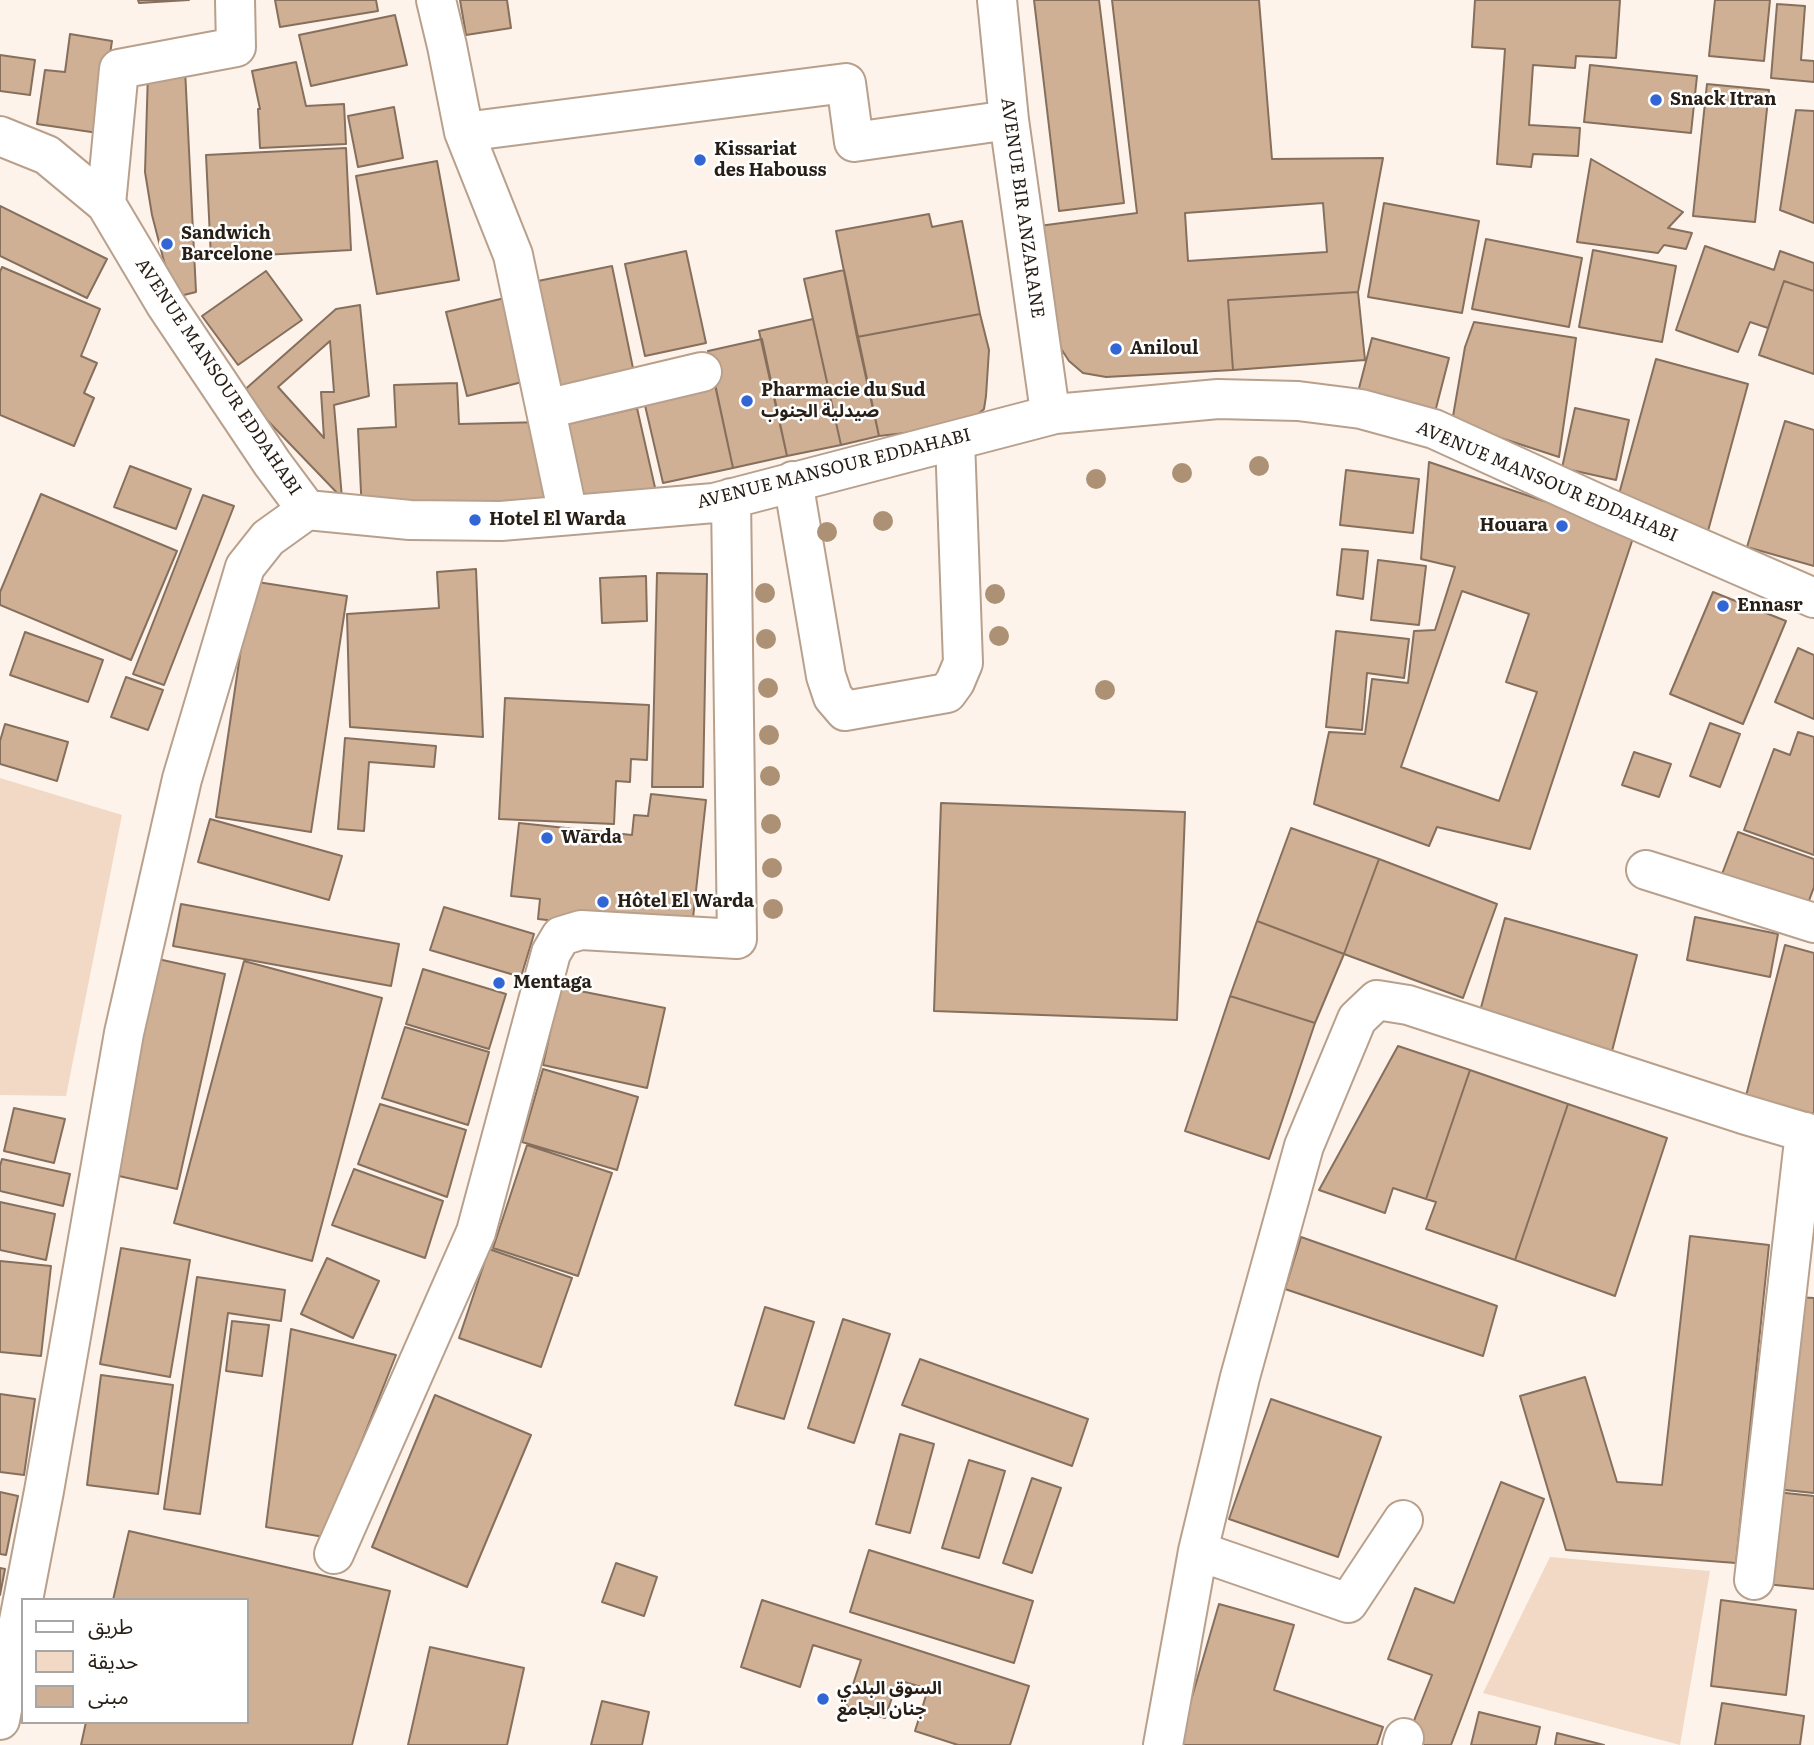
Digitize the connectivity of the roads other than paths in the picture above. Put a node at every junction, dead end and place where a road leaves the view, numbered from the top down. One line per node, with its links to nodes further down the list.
1 (234, 0): 7 (street)
2 (436, 0): 5 (street)
3 (997, 0): 4 (street, AVENUE BIR ANZARANE)
4 (1009, 120): 5 (street); 10 (street, AVENUE BIR ANZARANE)
5 (464, 132): 9 (street)
6 (0, 136): 7 (street, AVENUE MANSOUR EDDAHABI)
7 (106, 204): 14 (street, AVENUE MANSOUR EDDAHABI)
8 (702, 372): 9 (street)
9 (546, 410): 15 (street)
10 (1055, 414): 11 (street, AVENUE MANSOUR EDDAHABI); 16 (street, AVENUE MANSOUR EDDAHABI)
11 (956, 440): 12 (street, AVENUE MANSOUR EDDAHABI); 12 (street)
12 (793, 481): 13 (street, AVENUE MANSOUR EDDAHABI)
13 (731, 498): 15 (street, AVENUE MANSOUR EDDAHABI); 22 (street)
14 (306, 510): 15 (street, AVENUE MANSOUR EDDAHABI); 24 (street)
15 (568, 515)
16 (1814, 598)
17 (1646, 870): 18 (street)
18 (1814, 923)
19 (1809, 1134): 21 (street); 23 (street)
20 (1403, 1520): 21 (street)
21 (1198, 1551): 27 (street)
22 (334, 1554)
23 (1754, 1580)
24 (23, 1598)
25 (21, 1610): 26 (street)
26 (0, 1720)
27 (1163, 1745)

